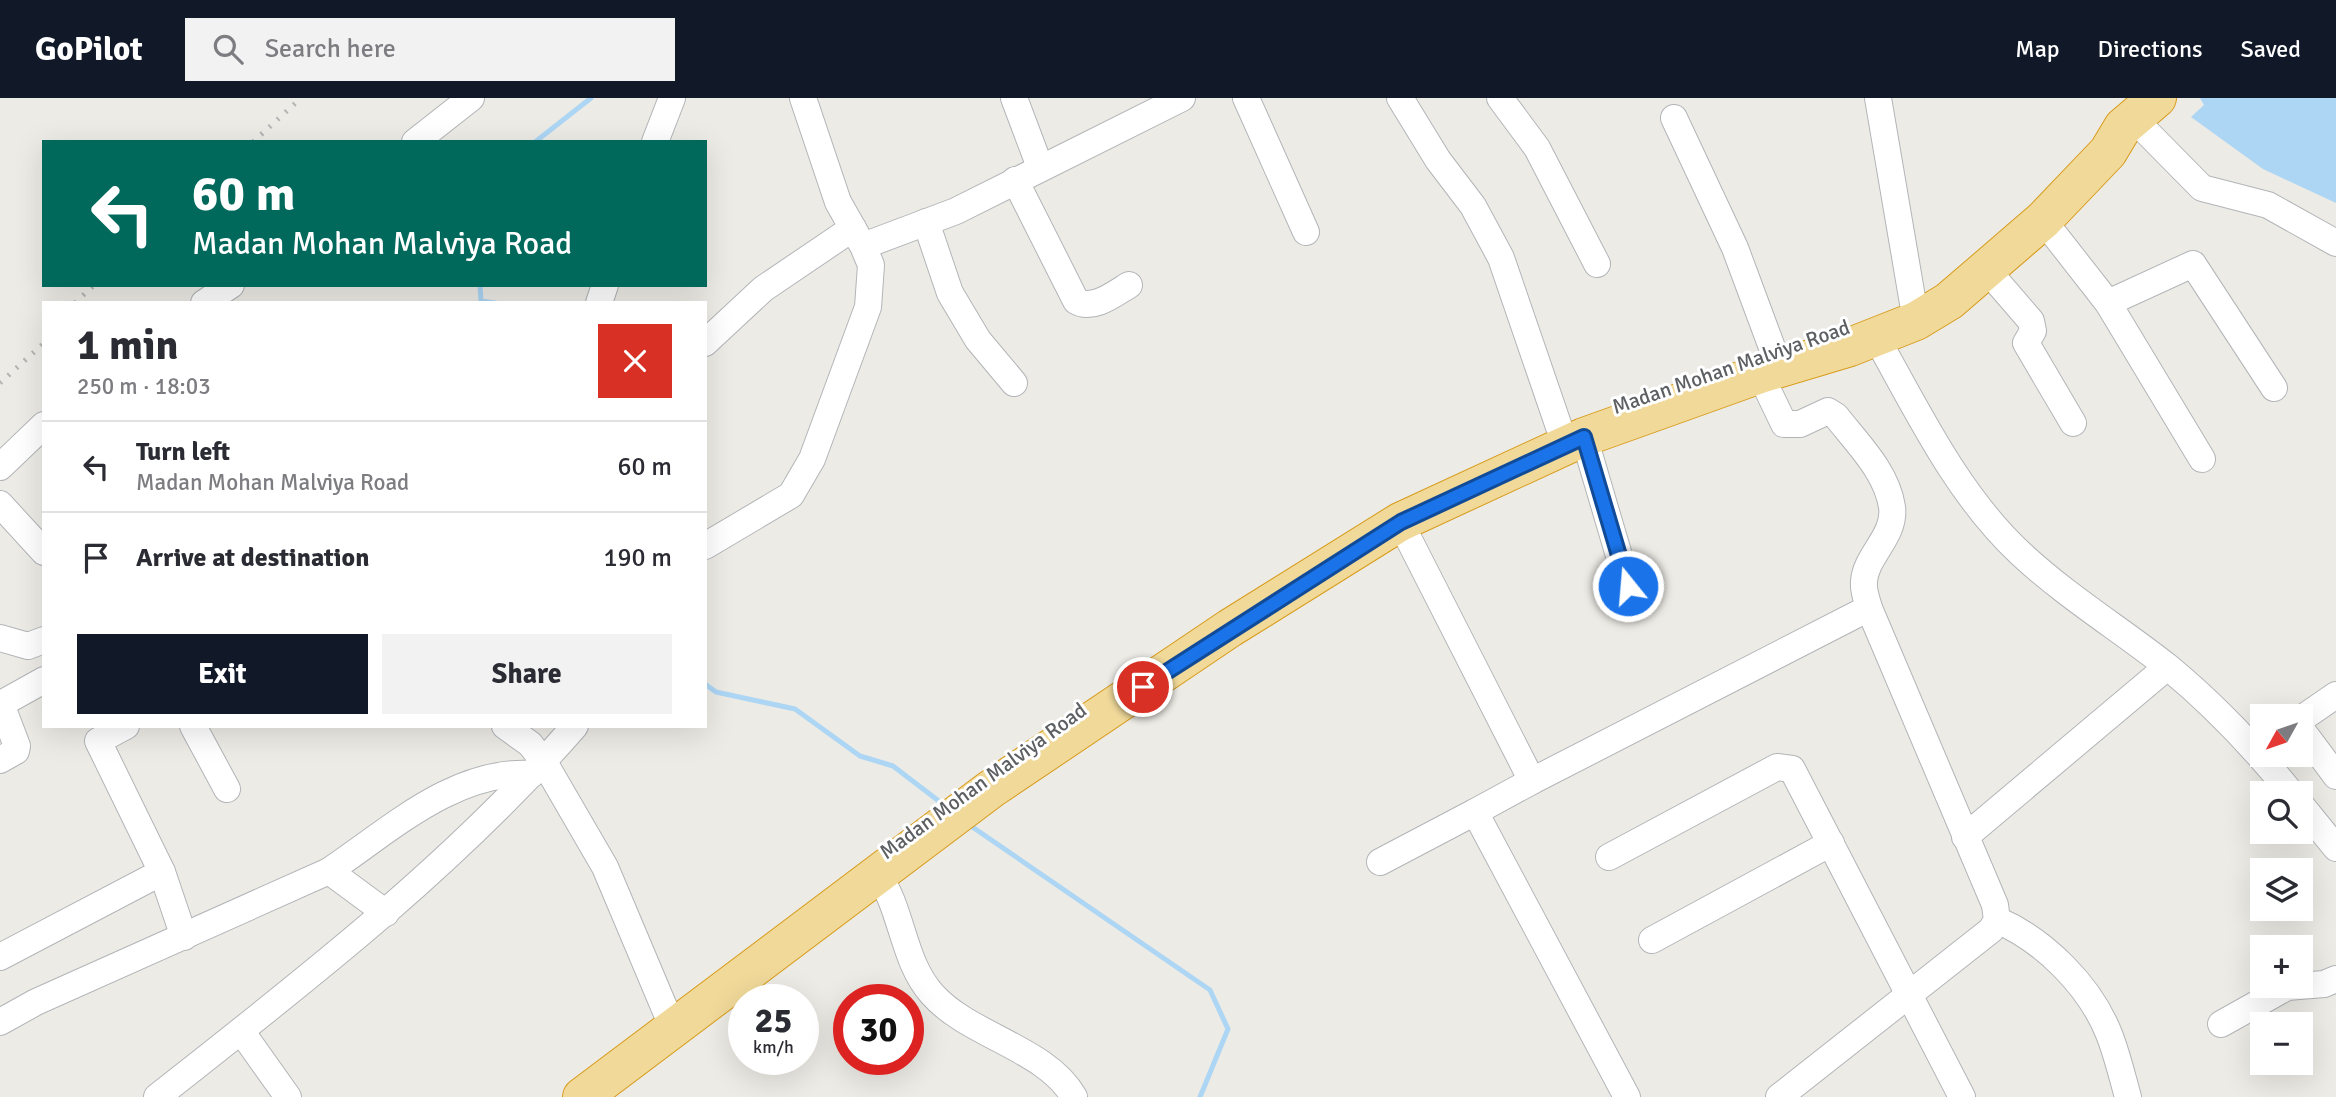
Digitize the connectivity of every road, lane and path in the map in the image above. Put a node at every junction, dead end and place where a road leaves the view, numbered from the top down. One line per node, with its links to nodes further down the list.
1 (471, 98): 12 (street)
2 (672, 98): 13 (street)
3 (803, 98): 19 (street)
4 (1014, 98): 14 (street)
5 (1182, 98): 14 (street)
6 (1246, 98): 18 (street)
7 (1400, 98): 35 (street)
8 (1500, 98): 21 (street)
9 (1878, 98): 27 (street)
10 (2137, 114): 16 (highway, Madan Mohan Malviya Road); 20 (street); 27 (highway, Madan Mohan Malviya Road)
11 (1674, 118): 30 (street)
12 (418, 140)
13 (656, 140)
14 (1040, 167): 15 (street)
15 (1015, 180): 17 (street); 23 (street)
16 (2043, 220): 22 (highway, Madan Mohan Malviya Road); 26 (street)
17 (926, 222): 19 (street); 31 (street)
18 (1306, 232)
19 (858, 237): 29 (street); 40 (street)
20 (2336, 243)
21 (1597, 264)
22 (1987, 270): 27 (highway, Madan Mohan Malviya Road); 33 (street)
23 (1129, 285)
24 (228, 287): 25 (street)
25 (207, 301)
26 (2108, 303): 32 (street); 36 (street)
27 (1915, 313): 28 (highway, Madan Mohan Malviya Road); 30 (highway, Madan Mohan Malviya Road)
28 (1876, 337): 30 (highway, Madan Mohan Malviya Road); 46 (street)
29 (707, 341)
30 (1771, 365): 35 (highway, Madan Mohan Malviya Road); 43 (street)
31 (1014, 383)
32 (2274, 388)
33 (2073, 423)
34 (42, 427): 37 (street)
35 (1572, 432): 39 (highway, Madan Mohan Malviya Road); 42 (street); 61 (highway, Madan Mohan Malviya Road)
36 (2202, 459)
37 (0, 467)
38 (0, 504): 41 (street)
39 (1401, 522): 60 (street); 61 (highway, Madan Mohan Malviya Road)
40 (707, 545)
41 (42, 550)
42 (1628, 586)
43 (1870, 608): 60 (street); 66 (street)
44 (0, 638): 45 (street)
45 (42, 641)
46 (2167, 667): 55 (street); 66 (street)
47 (42, 681): 57 (street)
48 (2336, 695): 49 (street)
49 (2314, 710)
50 (118, 728): 54 (street)
51 (195, 728): 62 (street)
52 (508, 728): 58 (street)
53 (573, 728): 58 (street)
54 (94, 734): 72 (street)
55 (2250, 740)
56 (2314, 746): 59 (street)
57 (0, 760)
58 (538, 768): 71 (street); 74 (street); 81 (street)
59 (2336, 776)
60 (1532, 781): 63 (street)
61 (984, 786): 65 (highway, Madan Mohan Malviya Road)
62 (227, 789)
63 (1475, 812): 70 (street); 85 (street)
64 (2313, 820): 68 (street)
65 (933, 822): 73 (highway, Madan Mohan Malviya Road); 81 (highway, Madan Mohan Malviya Road)
66 (1965, 836): 75 (street)
67 (1831, 843): 69 (street); 77 (street); 80 (street)
68 (2336, 848)
69 (1609, 857)
70 (1380, 862)
71 (329, 871): 74 (street); 76 (street)
72 (162, 872): 76 (street); 78 (street)
73 (877, 873): 89 (highway, Madan Mohan Malviya Road); 90 (street)
74 (386, 913): 84 (street)
75 (1997, 920): 80 (street); 93 (street)
76 (184, 937): 82 (street)
77 (1652, 940)
78 (0, 957)
79 (2336, 979): 83 (street)
80 (1909, 995): 91 (street); 92 (street)
81 (667, 1014): 88 (highway, Madan Mohan Malviya Road)
82 (0, 1023)
83 (2221, 1024)
84 (241, 1031): 86 (street); 87 (street)
85 (1624, 1096)
86 (157, 1097)
87 (288, 1097)
88 (554, 1097)
89 (582, 1097)
90 (1073, 1097)
91 (1779, 1097)
92 (1962, 1097)
93 (2128, 1097)

